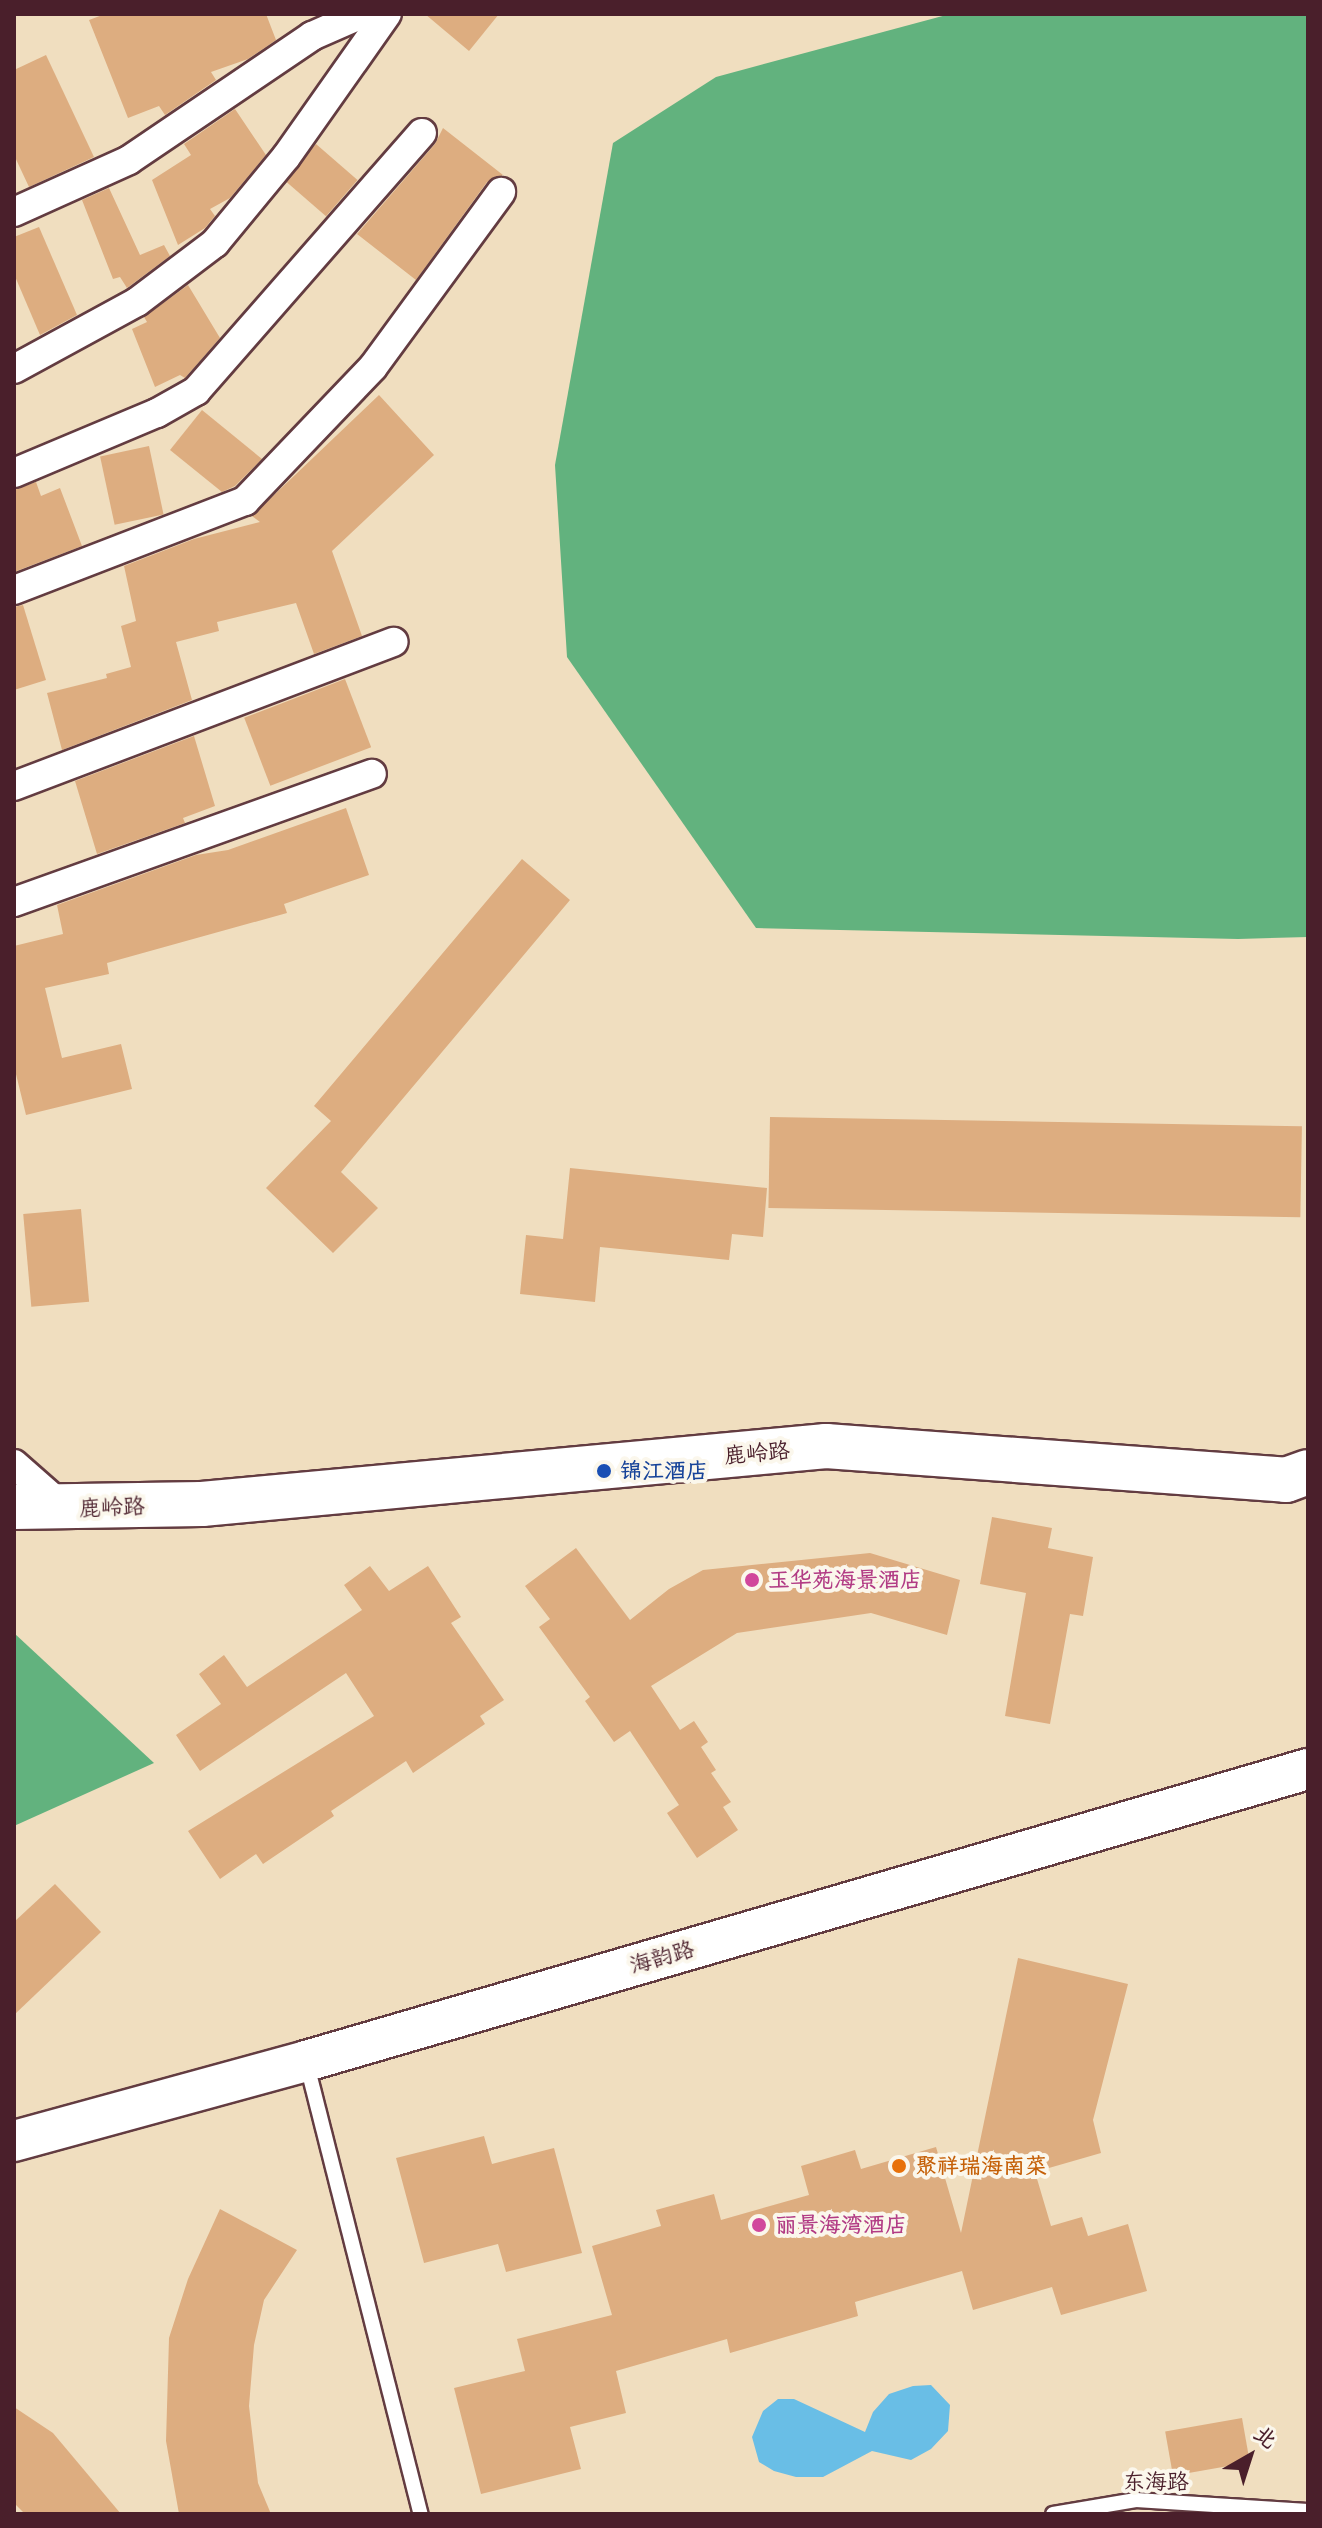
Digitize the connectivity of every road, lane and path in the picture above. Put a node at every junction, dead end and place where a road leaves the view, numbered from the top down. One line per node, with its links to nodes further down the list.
1 (362, 14): 5 (street)
2 (387, 14): 6 (street)
3 (422, 133): 7 (street)
4 (501, 192): 8 (street)
5 (14, 212)
6 (14, 369)
7 (14, 473)
8 (14, 590)
9 (394, 642): 11 (street)
10 (372, 774): 12 (street)
11 (14, 786)
12 (14, 902)
13 (14, 1464): 16 (street)
14 (1308, 1472): 16 (main road, 鹿岭路)
15 (14, 1507): 16 (main road, 鹿岭路)
16 (64, 1508)
17 (1308, 1769): 18 (street, 海韵路)
18 (306, 2061): 19 (street, 海韵路); 21 (lane)
19 (14, 2141)
20 (1308, 2511): 22 (lane, 东海路)
21 (421, 2514)
22 (1053, 2514)

